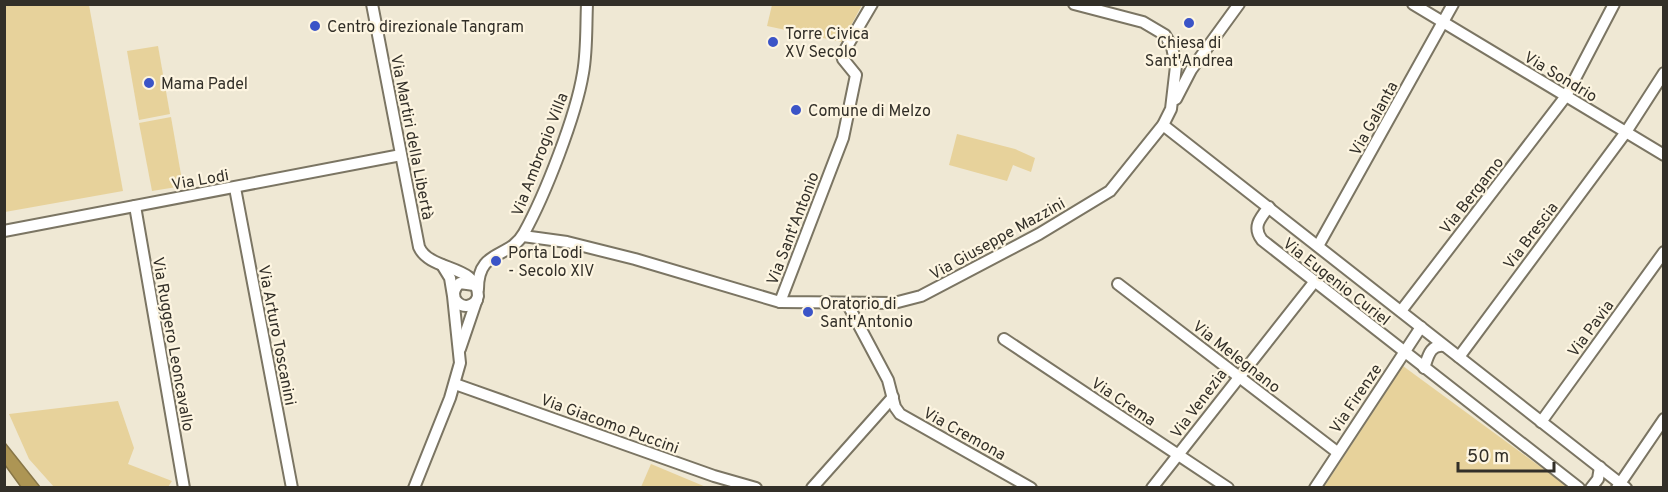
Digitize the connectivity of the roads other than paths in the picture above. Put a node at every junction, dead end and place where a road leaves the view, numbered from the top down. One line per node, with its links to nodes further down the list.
1 (372, 4): 15 (street, Via Martiri della Libertà)
2 (587, 4): 21 (street, Via Ambrogio Villa)
3 (872, 4): 29 (street, Via Sant'Antonio)
4 (1074, 4): 12 (street, Via Giuseppe Mazzini)
5 (1239, 4): 12 (street)
6 (1413, 4): 9 (street, Via Sondrio)
7 (1453, 4): 9 (street, Via Galanta)
8 (1614, 4): 11 (street, Via Bergamo)
9 (1444, 22): 11 (street, Via Sondrio); 22 (street, Via Galanta)
10 (1664, 73): 14 (street, Via Brescia)
11 (1566, 96): 14 (street, Via Sondrio); 31 (street, Via Bergamo)
12 (1171, 110): 13 (street, Via Giuseppe Mazzini)
13 (1163, 125): 19 (street, Via Eugenio Curiel); 30 (street, Via Giuseppe Mazzini)
14 (1626, 132): 16 (street, Via Sondrio); 37 (street, Via Brescia)
15 (401, 155): 17 (street, Via Lodi); 24 (street, Via Martiri della Libertà)
16 (1664, 155)
17 (235, 188): 18 (street, Via Lodi); 49 (street, Via Arturo Toscanini)
18 (135, 206): 20 (street, Via Lodi); 47 (street, Via Ruggero Leoncavallo)
19 (1269, 207): 22 (street, Via Eugenio Curiel); 25 (street, Via Eugenio Curiel)
20 (4, 231)
21 (523, 236): 28 (street, Via Ambrogio Villa); 29 (street, Via Sant'Antonio)
22 (1318, 246): 31 (street, Via Eugenio Curiel)
23 (1664, 252): 43 (street, Via Pavia)
24 (441, 264): 27 (street); 28 (street, Via Martiri della Libertà)
25 (1315, 281): 36 (street, Via Eugenio Curiel); 39 (street, Via Venezia)
26 (1118, 284): 39 (street, Via Melegnano)
27 (453, 296): 28 (street); 28 (street); 35 (street)
28 (478, 296): 35 (street, Via Ambrogio Villa)
29 (780, 302): 30 (street, Via Giuseppe Mazzini)
30 (847, 303): 41 (street, Via Cremona)
31 (1401, 311): 32 (street, Via Eugenio Curiel)
32 (1421, 327): 34 (street, Via Eugenio Curiel); 36 (street, Via Firenze)
33 (1004, 339): 45 (street, Via Crema)
34 (1444, 346): 37 (street, Via Eugenio Curiel); 38 (street)
35 (460, 348): 40 (street)
36 (1404, 352): 38 (street, Via Eugenio Curiel); 44 (street, Via Firenze)
37 (1459, 357): 43 (street, Via Eugenio Curiel)
38 (1424, 368): 57 (street, Via Eugenio Curiel)
39 (1238, 376): 44 (street, Via Melegnano); 45 (street, Via Venezia)
40 (455, 384): 50 (street); 51 (street, Via Giacomo Puccini)
41 (892, 397): 52 (street); 53 (street, Via Cremona)
42 (1664, 419): 48 (street)
43 (1541, 422): 46 (street, Via Eugenio Curiel)
44 (1337, 452): 56 (street, Via Firenze)
45 (1178, 455): 54 (street, Via Venezia); 55 (street, Via Crema)
46 (1600, 467): 48 (street, Via Eugenio Curiel); 58 (street)
47 (182, 486)
48 (1621, 486)
49 (292, 488)
50 (414, 488)
51 (756, 488)
52 (812, 488)
53 (1031, 488)
54 (1152, 488)
55 (1228, 488)
56 (1315, 488)
57 (1579, 488)
58 (1591, 488)

